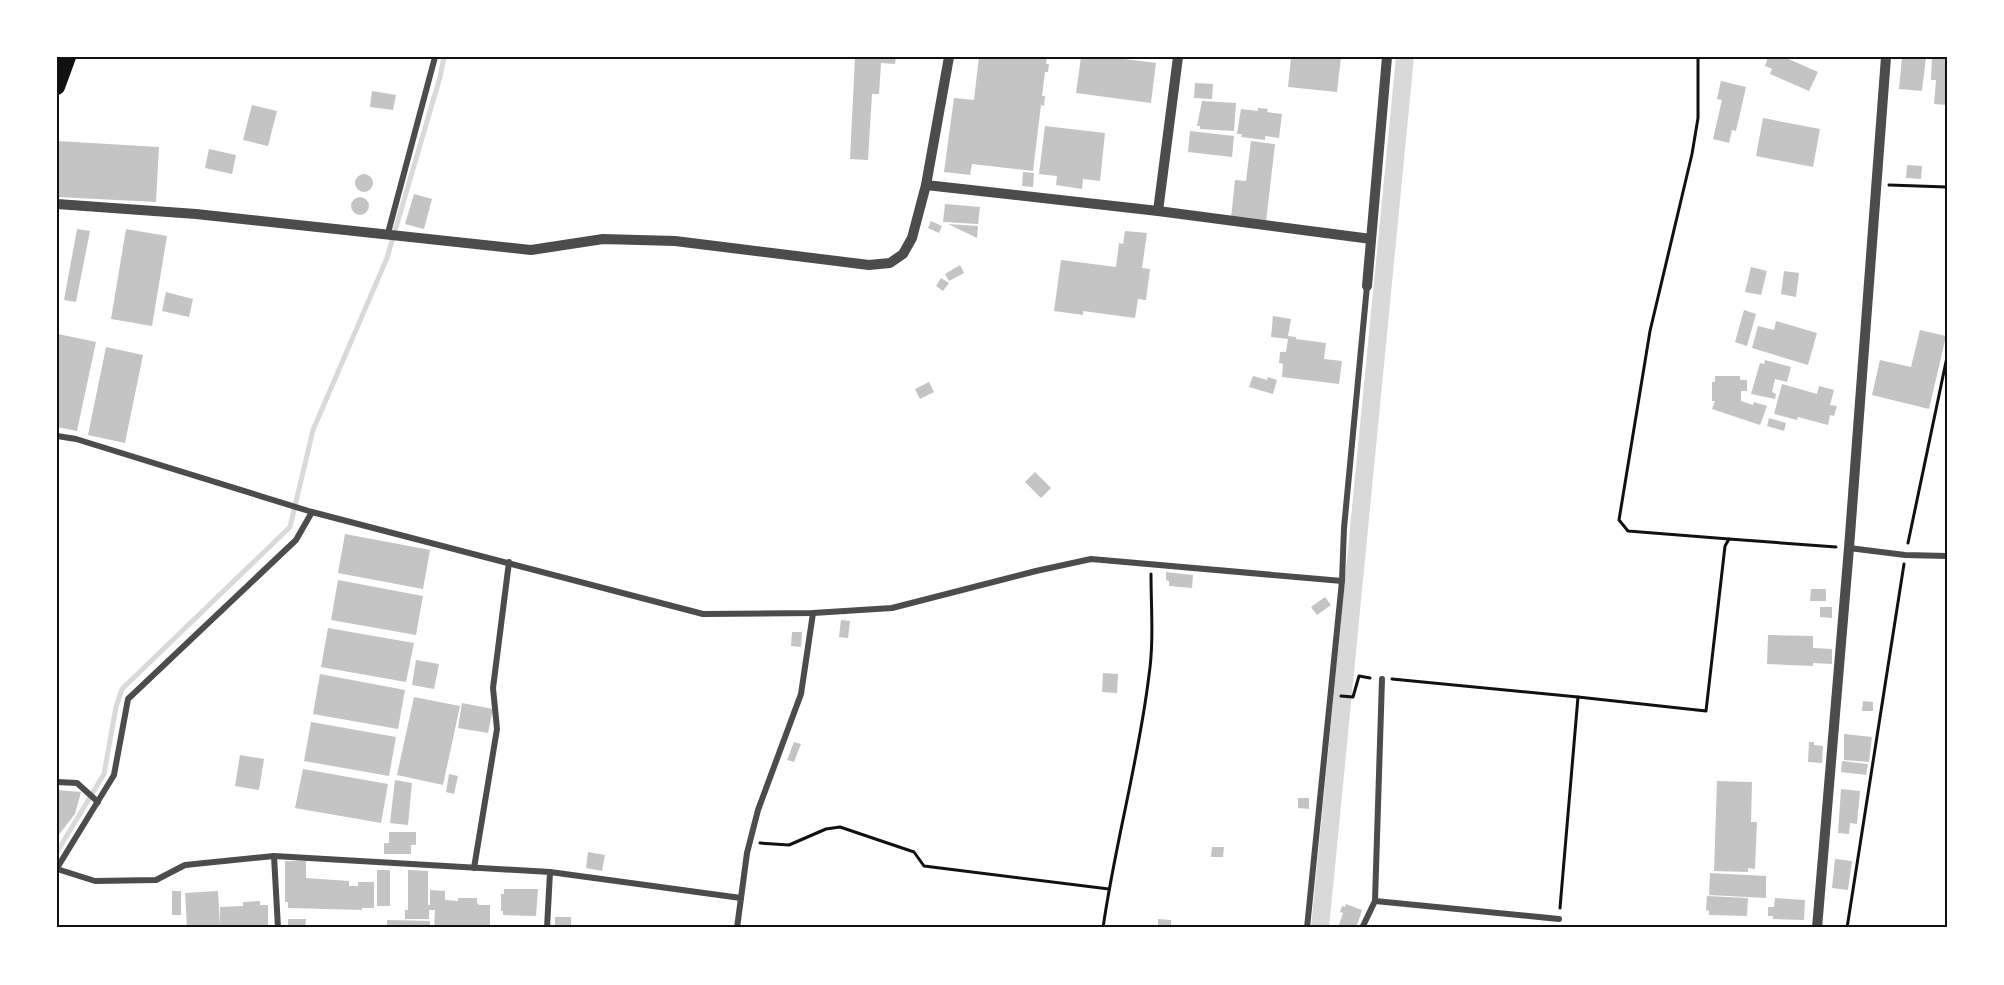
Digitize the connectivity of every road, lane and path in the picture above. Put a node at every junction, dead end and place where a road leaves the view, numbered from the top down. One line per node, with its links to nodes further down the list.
1 (68, 57): 8 (highway)
2 (435, 57): 14 (street)
3 (949, 57): 10 (street)
4 (1178, 57): 13 (street)
5 (1387, 57): 15 (street)
6 (1698, 57): 20 (path)
7 (1886, 57): 9 (street)
8 (57, 87)
9 (1875, 184): 11 (path); 21 (street)
10 (926, 185): 13 (street); 14 (street)
11 (1947, 187)
12 (57, 204): 14 (street)
13 (1158, 211): 15 (street)
14 (387, 234)
15 (1371, 239): 16 (street)
16 (1367, 286): 26 (street)
17 (1947, 357): 22 (path)
18 (57, 436): 19 (street)
19 (312, 512): 24 (street); 32 (street)
20 (1729, 539): 21 (path); 30 (path)
21 (1849, 548): 22 (street); 48 (street)
22 (1905, 555): 23 (street); 49 (path)
23 (1947, 556)
24 (509, 562): 27 (street); 35 (street)
25 (1151, 564): 26 (street); 27 (street); 38 (path)
26 (1342, 581): 46 (street)
27 (813, 613): 33 (street)
28 (1382, 678): 29 (path); 30 (path); 40 (street)
29 (1353, 697)
30 (1578, 697): 41 (path)
31 (57, 782): 32 (street)
32 (98, 802): 36 (street)
33 (750, 842): 38 (path); 39 (street)
34 (274, 856): 35 (street); 36 (street); 42 (street)
35 (474, 868): 37 (street)
36 (57, 869)
37 (549, 872): 39 (street); 43 (street)
38 (1108, 889): 45 (path)
39 (741, 898): 44 (street)
40 (1375, 901): 41 (street); 47 (street)
41 (1559, 919)
42 (278, 928)
43 (547, 928)
44 (737, 928)
45 (1103, 928)
46 (1307, 928)
47 (1362, 928)
48 (1818, 928)
49 (1847, 928)

